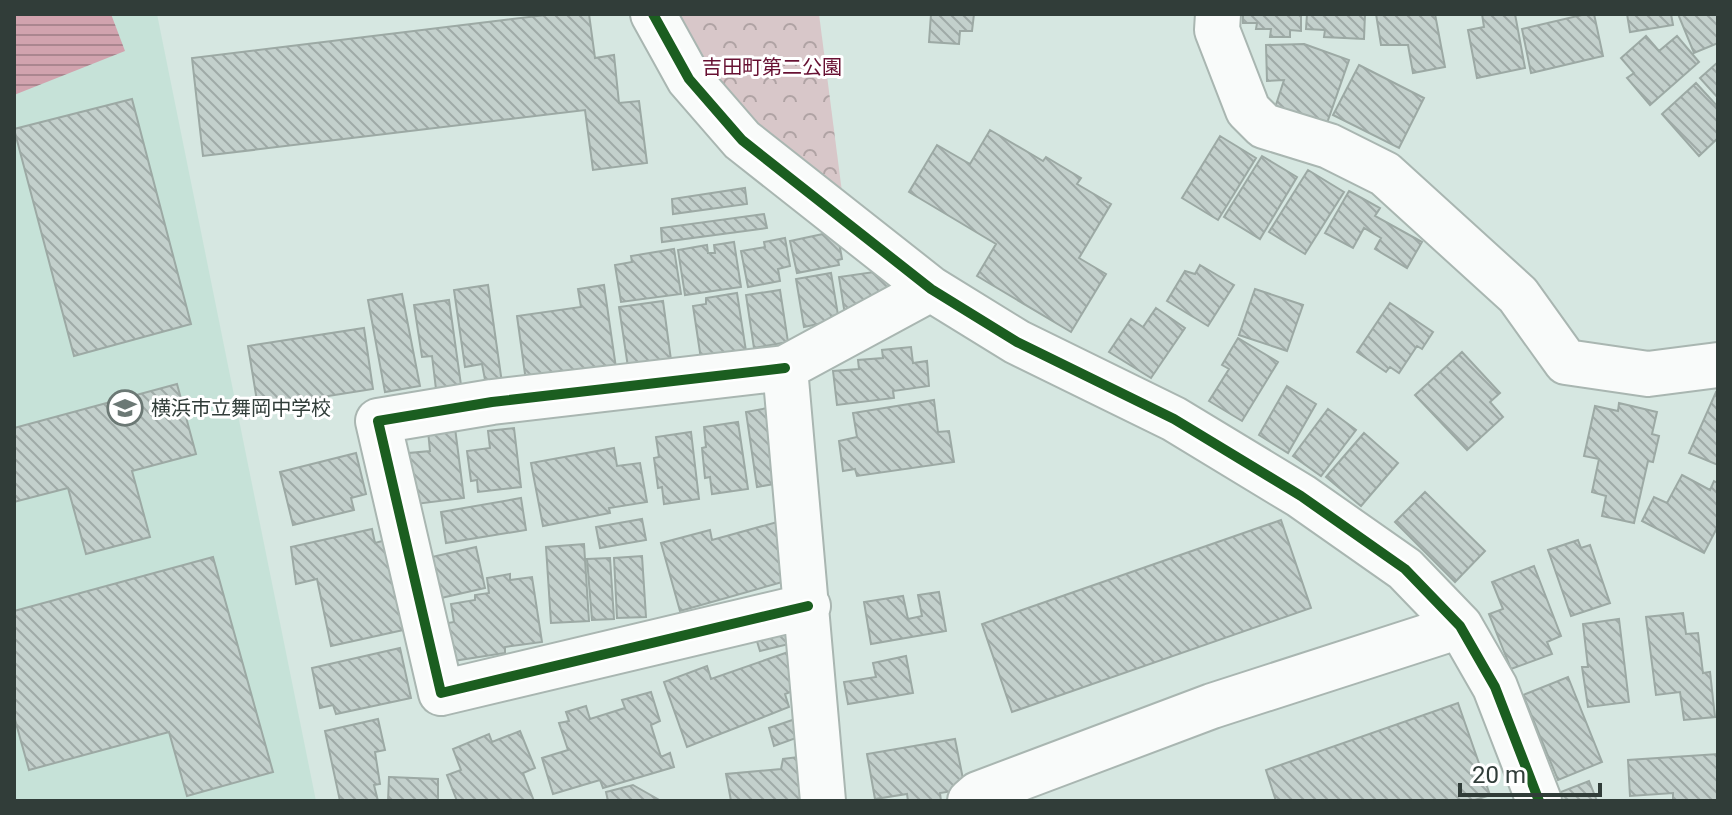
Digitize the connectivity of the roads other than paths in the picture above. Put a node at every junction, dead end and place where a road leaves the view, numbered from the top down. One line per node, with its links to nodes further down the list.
1 (653, 14): 3 (street)
2 (1218, 14): 4 (street)
3 (931, 289): 5 (street); 7 (street)
4 (1718, 365)
5 (785, 368): 6 (street); 6 (street)
6 (808, 606): 8 (street)
7 (1460, 626): 9 (street); 10 (street)
8 (823, 801)
9 (970, 801)
10 (1539, 801)

